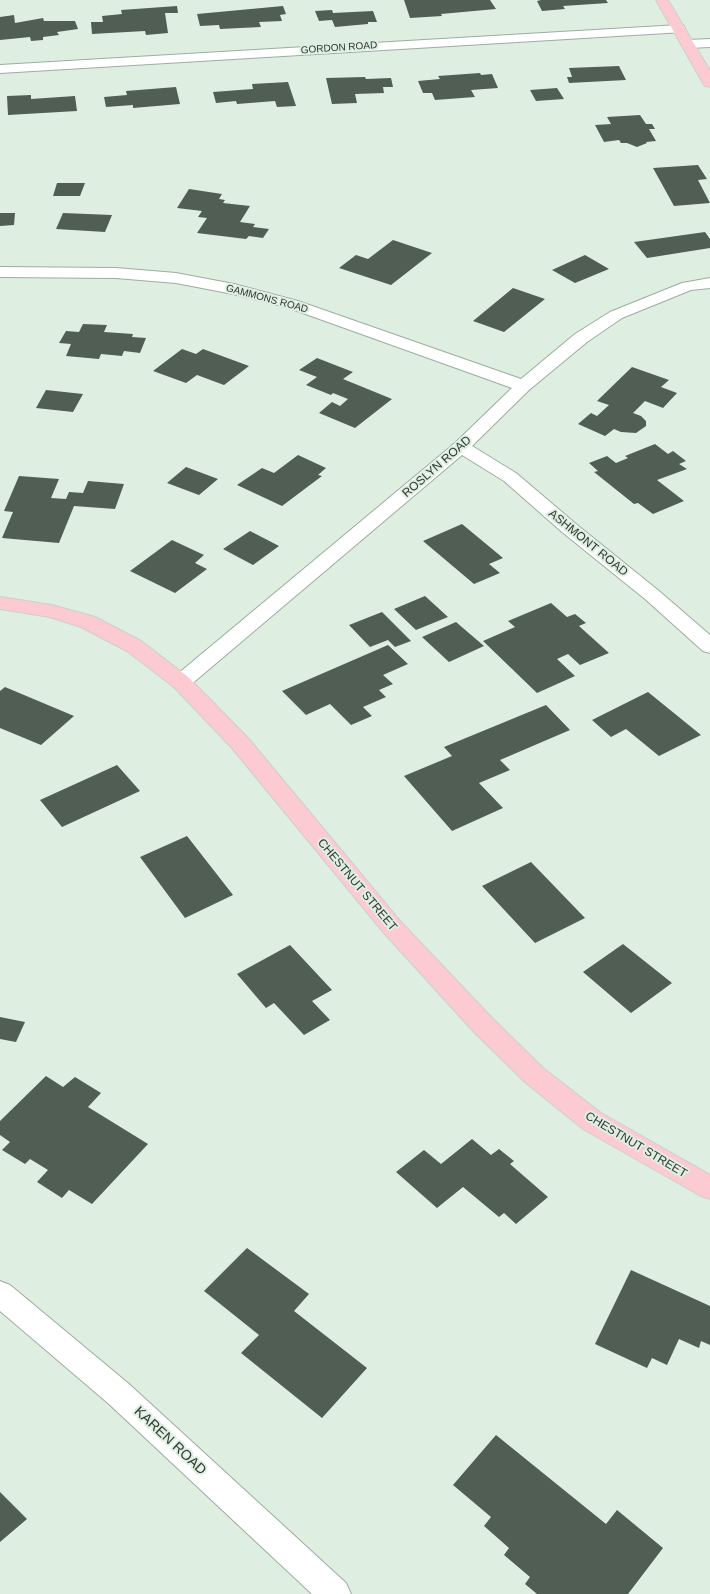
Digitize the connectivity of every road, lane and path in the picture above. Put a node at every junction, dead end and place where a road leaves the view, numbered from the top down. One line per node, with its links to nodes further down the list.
1 (662, 0): 2 (main road)
2 (679, 29): 3 (main road); 5 (street, GORDON ROAD)
3 (688, 44): 4 (street); 6 (main road)
4 (710, 44)
5 (0, 69)
6 (710, 83)
7 (0, 272): 9 (street, GAMMONS ROAD)
8 (710, 283): 9 (street, ROSLYN ROAD)
9 (523, 386): 10 (street, ROSLYN ROAD)
10 (462, 448): 12 (street, ASHMONT ROAD); 13 (street, ROSLYN ROAD)
11 (0, 603): 13 (main road, CHESTNUT STREET)
12 (710, 646)
13 (181, 682): 14 (main road, CHESTNUT STREET)
14 (710, 1188)
15 (0, 1294): 16 (street, KAREN ROAD)
16 (335, 1594)

